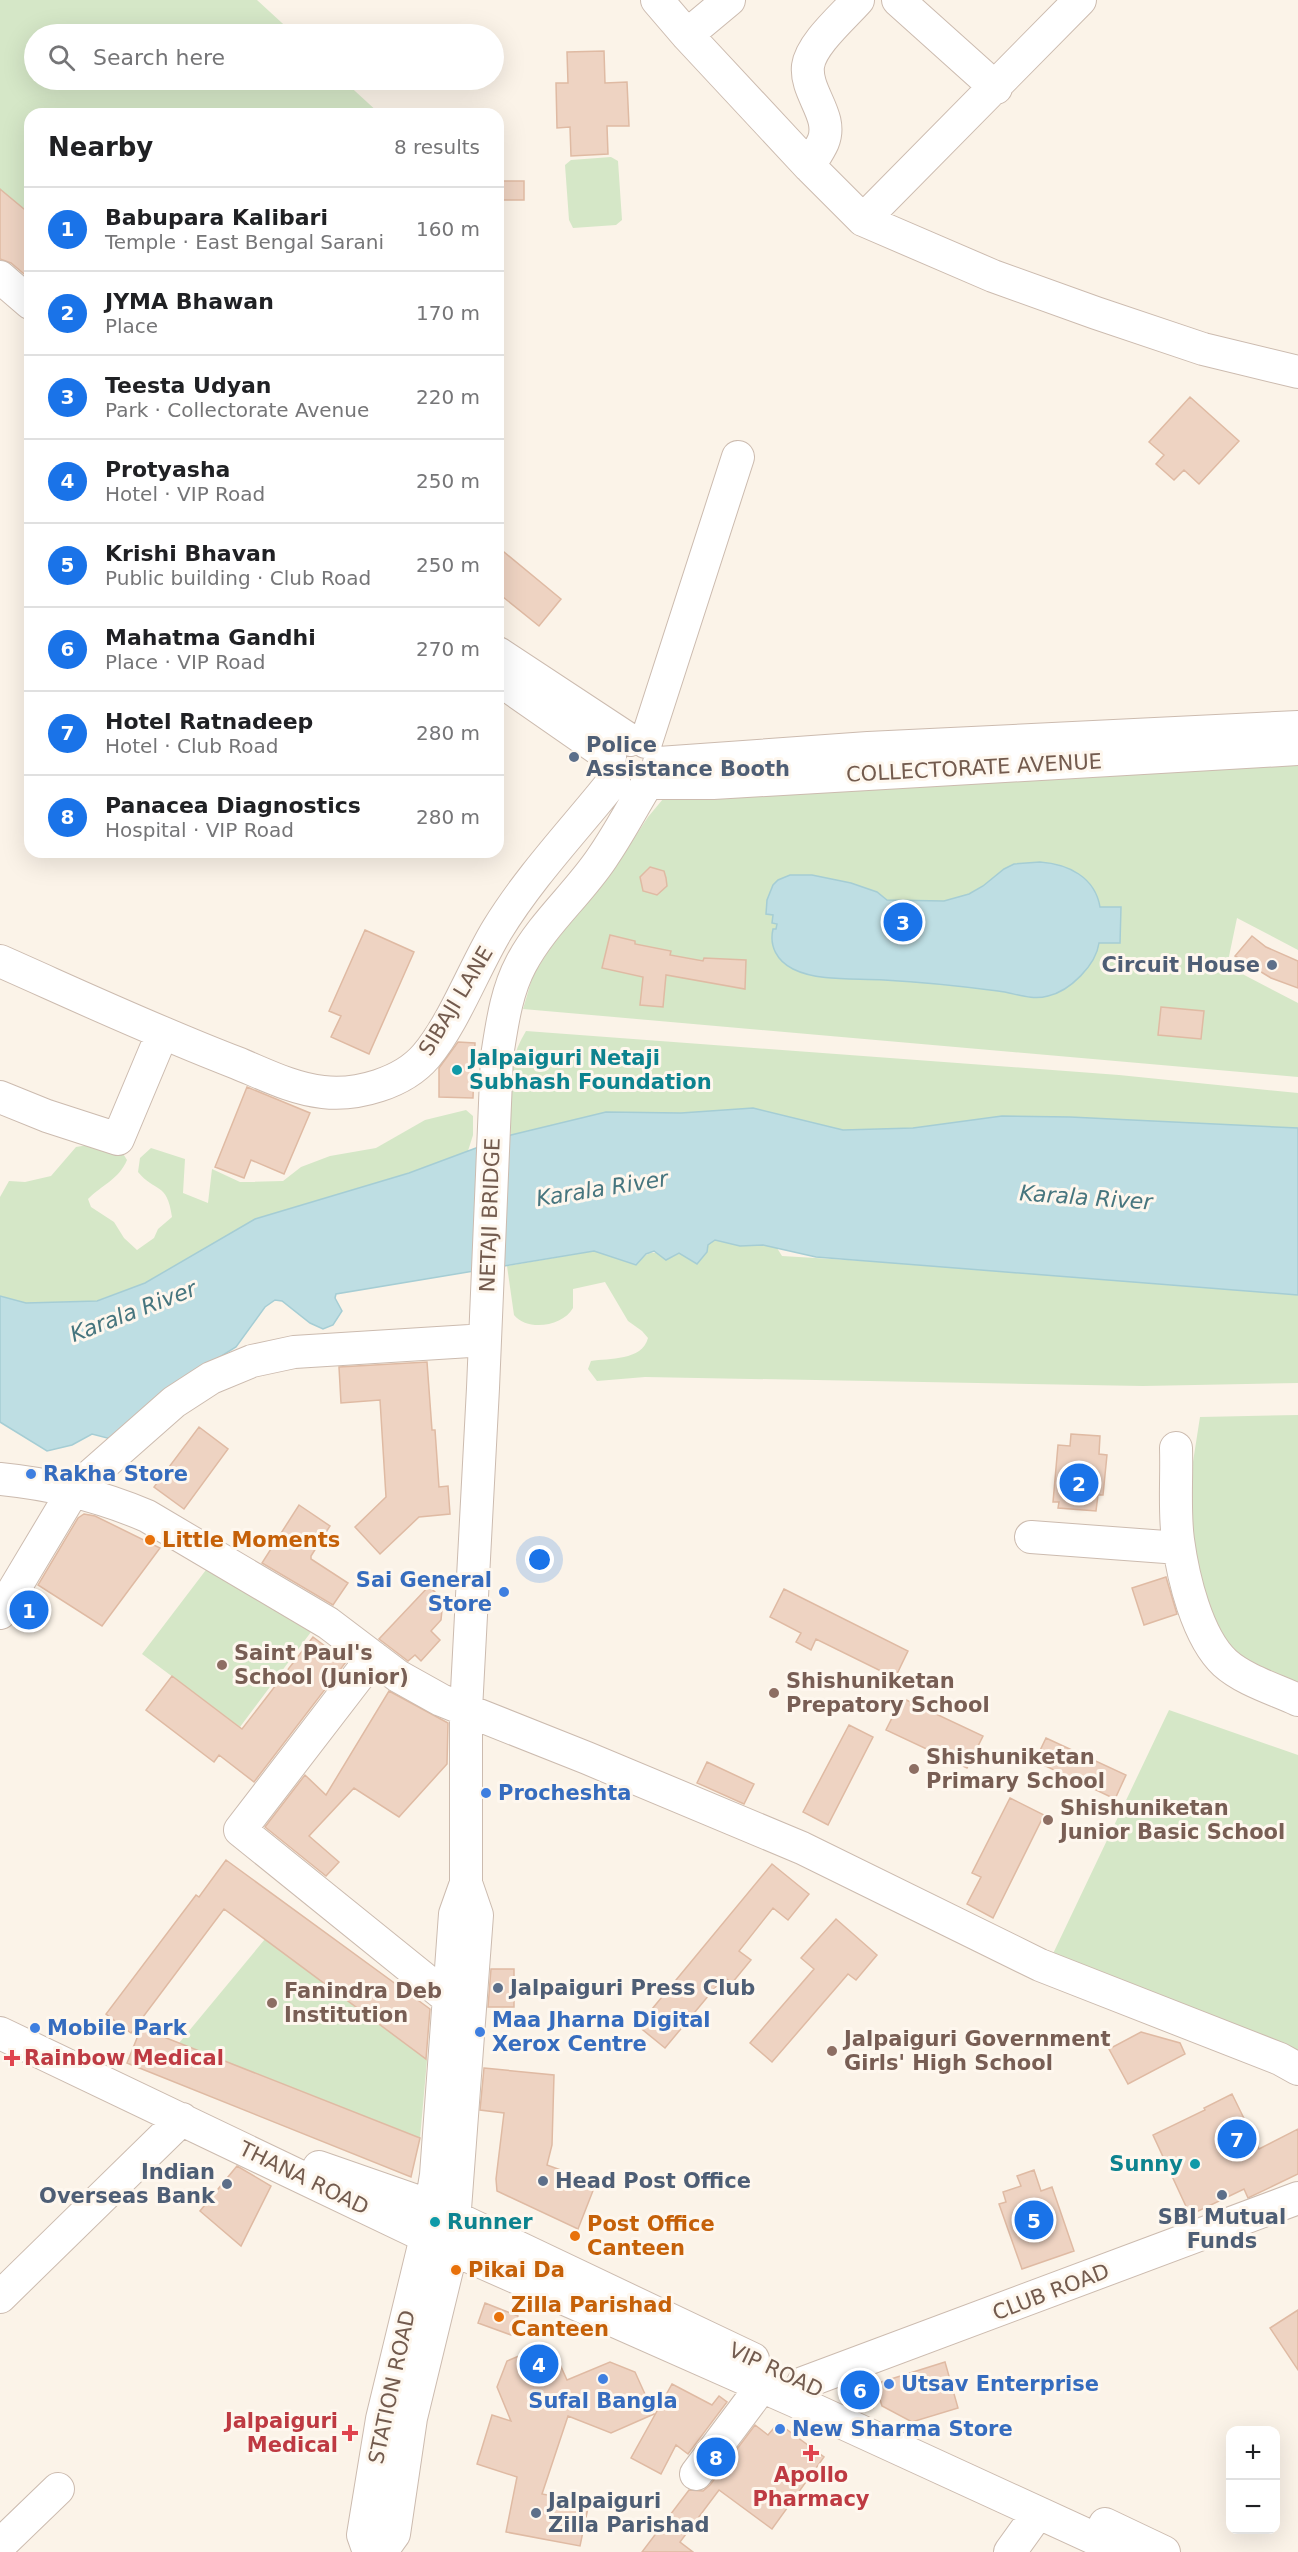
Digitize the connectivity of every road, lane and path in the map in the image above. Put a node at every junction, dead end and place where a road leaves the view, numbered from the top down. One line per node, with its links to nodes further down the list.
1 (657, 0): 6 (street)
2 (729, 0): 6 (street)
3 (858, 0): 8 (street)
4 (898, 0): 7 (street)
5 (1080, 0): 7 (street)
6 (687, 35): 8 (street)
7 (996, 88): 9 (street)
8 (809, 166): 9 (street)
9 (863, 220): 14 (street)
10 (0, 277): 11 (street)
11 (24, 298)
12 (0, 303): 13 (street)
13 (24, 322)
14 (1298, 372)
15 (738, 457): 21 (street)
16 (504, 658): 21 (street)
17 (504, 683): 21 (street)
18 (1298, 727): 20 (street, COLLECTORATE AVENUE)
19 (1298, 749): 20 (street, COLLECTORATE AVENUE)
20 (1079, 750): 21 (street, COLLECTORATE AVENUE); 21 (street, COLLECTORATE AVENUE)
21 (636, 768): 23 (street, SIBAJI LANE); 25 (street); 25 (street)
22 (0, 961): 23 (street, SIBAJI LANE)
23 (162, 1034): 24 (street)
24 (0, 1097)
25 (494, 1110): 26 (street, NETAJI BRIDGE)
26 (478, 1330): 29 (street); 35 (street, NETAJI BRIDGE)
27 (1176, 1449): 31 (street)
28 (0, 1479): 29 (street)
29 (73, 1491): 32 (street); 33 (street)
30 (1031, 1537): 31 (street)
31 (1179, 1548): 34 (street)
32 (0, 1613)
33 (373, 1657): 35 (street); 37 (street)
34 (1298, 1700)
35 (466, 1710): 36 (street, NETAJI BRIDGE); 39 (street)
36 (466, 1883): 37 (street); 41 (street)
37 (448, 1998): 41 (street)
38 (0, 2033): 40 (street, THANA ROAD)
39 (1298, 2069)
40 (182, 2120): 43 (street, THANA ROAD); 45 (street)
41 (448, 2175): 43 (street); 43 (street); 44 (street)
42 (1298, 2198): 47 (street, CLUB ROAD)
43 (435, 2234): 44 (street, VIP ROAD); 46 (street, VIP ROAD); 52 (street, STATION ROAD); 53 (street, STATION ROAD)
44 (515, 2246): 47 (street, VIP ROAD)
45 (0, 2297)
46 (762, 2386): 47 (street, VIP ROAD); 48 (street)
47 (799, 2392): 50 (street, VIP ROAD); 56 (street, VIP ROAD)
48 (696, 2474)
49 (58, 2489): 51 (street)
50 (1038, 2513): 54 (street); 55 (street, VIP ROAD)
51 (0, 2545)
52 (369, 2552)
53 (381, 2552)
54 (1010, 2552)
55 (1124, 2552)
56 (1164, 2552)

